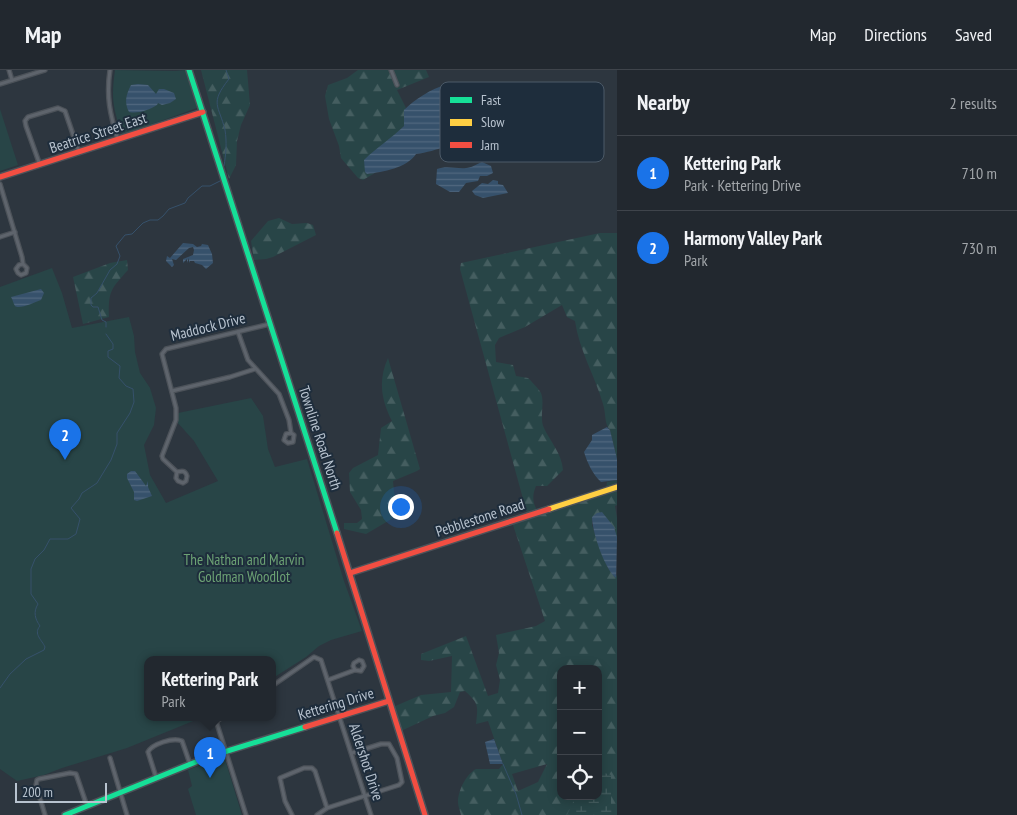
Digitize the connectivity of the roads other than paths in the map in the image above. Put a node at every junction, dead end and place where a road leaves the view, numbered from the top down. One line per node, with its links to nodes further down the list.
1 (9, 70): 6 (street)
2 (45, 70): 6 (street)
3 (110, 70): 10 (street)
4 (190, 70): 9 (street, Townline Road North)
5 (391, 70): 8 (street)
6 (12, 80): 7 (street)
7 (0, 84)
8 (397, 85)
9 (203, 112): 10 (street, Beatrice Street East); 18 (street, Townline Road North)
10 (118, 140): 11 (street, Beatrice Street East)
11 (79, 152): 12 (street, Beatrice Street East); 12 (street)
12 (40, 165): 13 (street, Beatrice Street East)
13 (0, 176)
14 (0, 184): 15 (street)
15 (15, 232): 16 (street); 17 (street)
16 (0, 237)
17 (23, 264)
18 (270, 324): 19 (street, Maddock Drive); 25 (street, Townline Road North)
19 (238, 332): 20 (street); 21 (street, Maddock Drive)
20 (255, 369): 21 (street); 22 (street)
21 (172, 391): 23 (street)
22 (291, 433)
23 (177, 472)
24 (617, 487): 25 (street, Pebblestone Road)
25 (350, 573): 29 (street, Townline Road North)
26 (355, 670): 27 (street)
27 (328, 680): 28 (street, Aldershot Drive); 30 (street, Aldershot Drive)
28 (276, 683)
29 (388, 701): 30 (street, Kettering Drive); 48 (street, Townline Road North)
30 (339, 717): 32 (street, Kettering Drive); 33 (street, Aldershot Drive)
31 (217, 721): 32 (street)
32 (226, 751): 35 (street, Kettering Drive); 44 (street)
33 (352, 753): 38 (street, Aldershot Drive); 38 (street)
34 (110, 758): 37 (street)
35 (190, 764): 36 (street, Kettering Drive); 36 (street)
36 (156, 777): 37 (street, Kettering Drive)
37 (121, 791): 39 (street, Kettering Drive); 43 (street)
38 (366, 796): 40 (street); 47 (street, Aldershot Drive)
39 (87, 806): 41 (street); 42 (street, Kettering Drive)
40 (327, 808): 45 (street); 46 (street)
41 (45, 815)
42 (65, 815)
43 (127, 815)
44 (246, 815)
45 (292, 815)
46 (317, 815)
47 (371, 815)
48 (425, 815)

